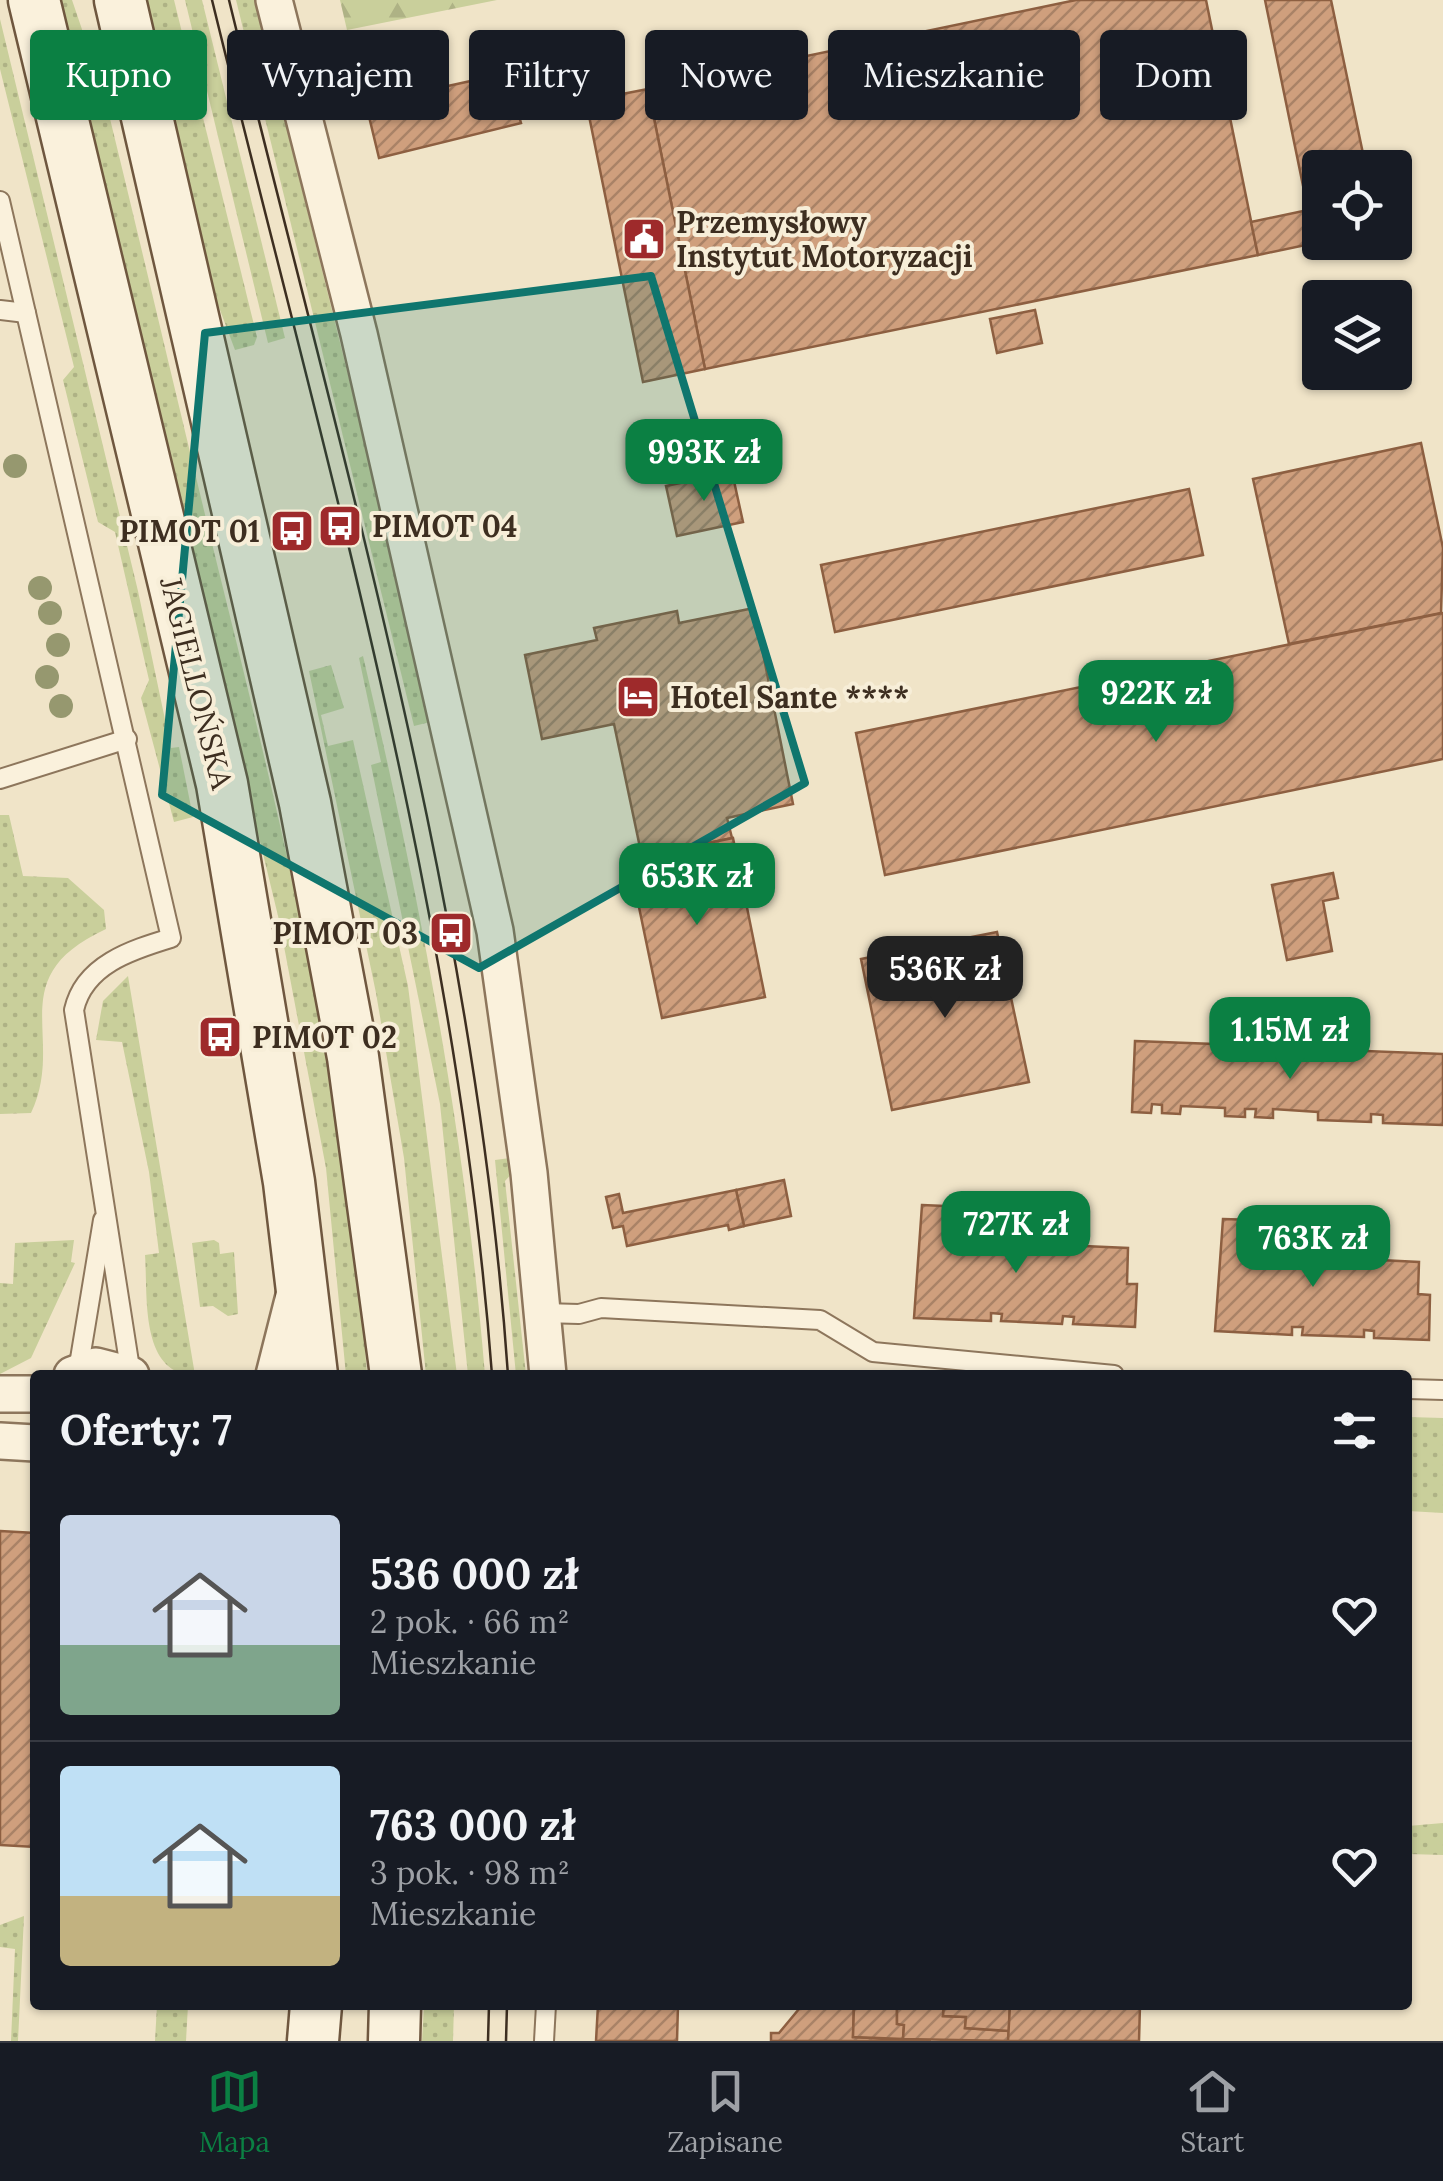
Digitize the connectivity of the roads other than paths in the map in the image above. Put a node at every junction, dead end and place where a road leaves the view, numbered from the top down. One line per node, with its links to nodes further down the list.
1 (34, 0): 10 (main road, JAGIELLOŃSKA)
2 (120, 0): 16 (main road)
3 (274, 0): 11 (street)
4 (0, 202): 6 (lane)
5 (0, 310): 6 (lane)
6 (26, 313): 7 (lane)
7 (127, 739): 8 (lane); 9 (lane)
8 (0, 779)
9 (106, 1205): 12 (lane); 13 (lane)
10 (300, 1270): 14 (street); 15 (main road, JAGIELLOŃSKA)
11 (544, 1313): 17 (street); 18 (lane)
12 (76, 1370)
13 (130, 1370)
14 (275, 1370)
15 (311, 1370)
16 (395, 1370)
17 (548, 1370)
18 (1062, 1370)
19 (1412, 1388): 20 (lane)
20 (1443, 1390)
21 (0, 1394): 22 (street)
22 (30, 1394)
23 (0, 1440): 24 (street)
24 (30, 1443)
25 (316, 2010): 28 (main road)
26 (395, 2010): 29 (main road)
27 (546, 2010): 30 (lane)
28 (313, 2041)
29 (394, 2041)
30 (544, 2041)

